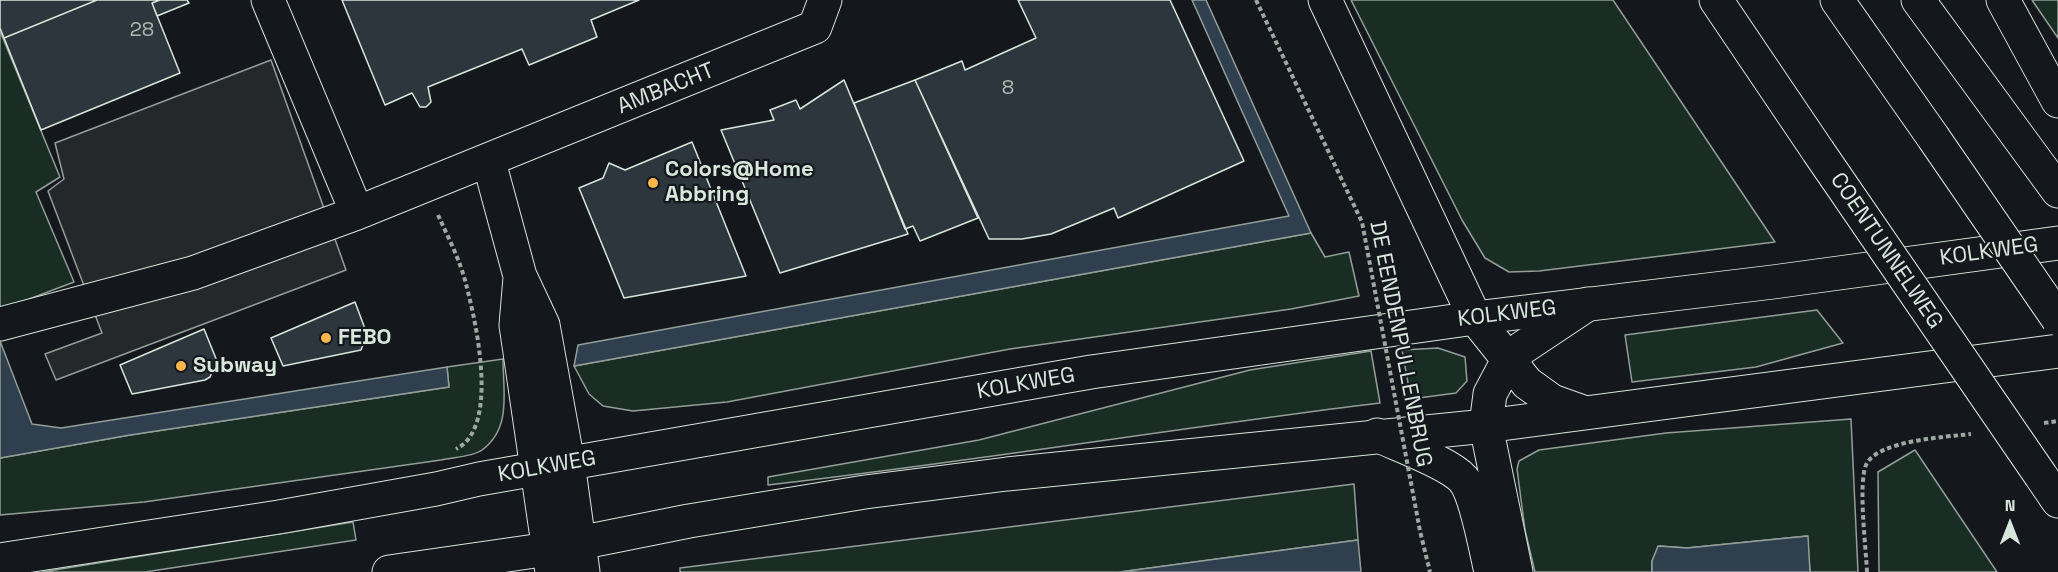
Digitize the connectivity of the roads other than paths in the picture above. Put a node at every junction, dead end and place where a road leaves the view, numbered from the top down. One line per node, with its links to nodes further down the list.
1 (268, 0): 11 (main road)
2 (825, 0): 9 (main road, AMBACHT)
3 (1325, 0): 14 (main road)
4 (1716, 0): 23 (main road, COENTUNNELWEG, bridge)
5 (1837, 0): 15 (main road, bridge)
6 (1918, 0): 10 (main road)
7 (2002, 0): 8 (main road)
8 (2058, 101)
9 (489, 162): 11 (main road, AMBACHT); 22 (main road)
10 (2058, 191)
11 (357, 213): 16 (main road, AMBACHT)
12 (2058, 243): 13 (main road, KOLKWEG)
13 (1588, 304): 14 (main road, KOLKWEG); 18 (main road)
14 (1475, 318): 18 (main road); 22 (main road, KOLKWEG)
15 (2058, 320)
16 (0, 324)
17 (2058, 351): 19 (main road)
18 (1507, 362): 19 (main road); 20 (main road)
19 (1583, 412): 20 (main road)
20 (1486, 426): 21 (main road); 28 (main road)
21 (1377, 435): 24 (main road); 27 (main road)
22 (553, 466): 24 (main road); 25 (main road, KOLKWEG)
23 (2049, 489)
24 (566, 559): 26 (main road)
25 (0, 560)
26 (389, 572)
27 (1491, 572)
28 (1516, 572)

